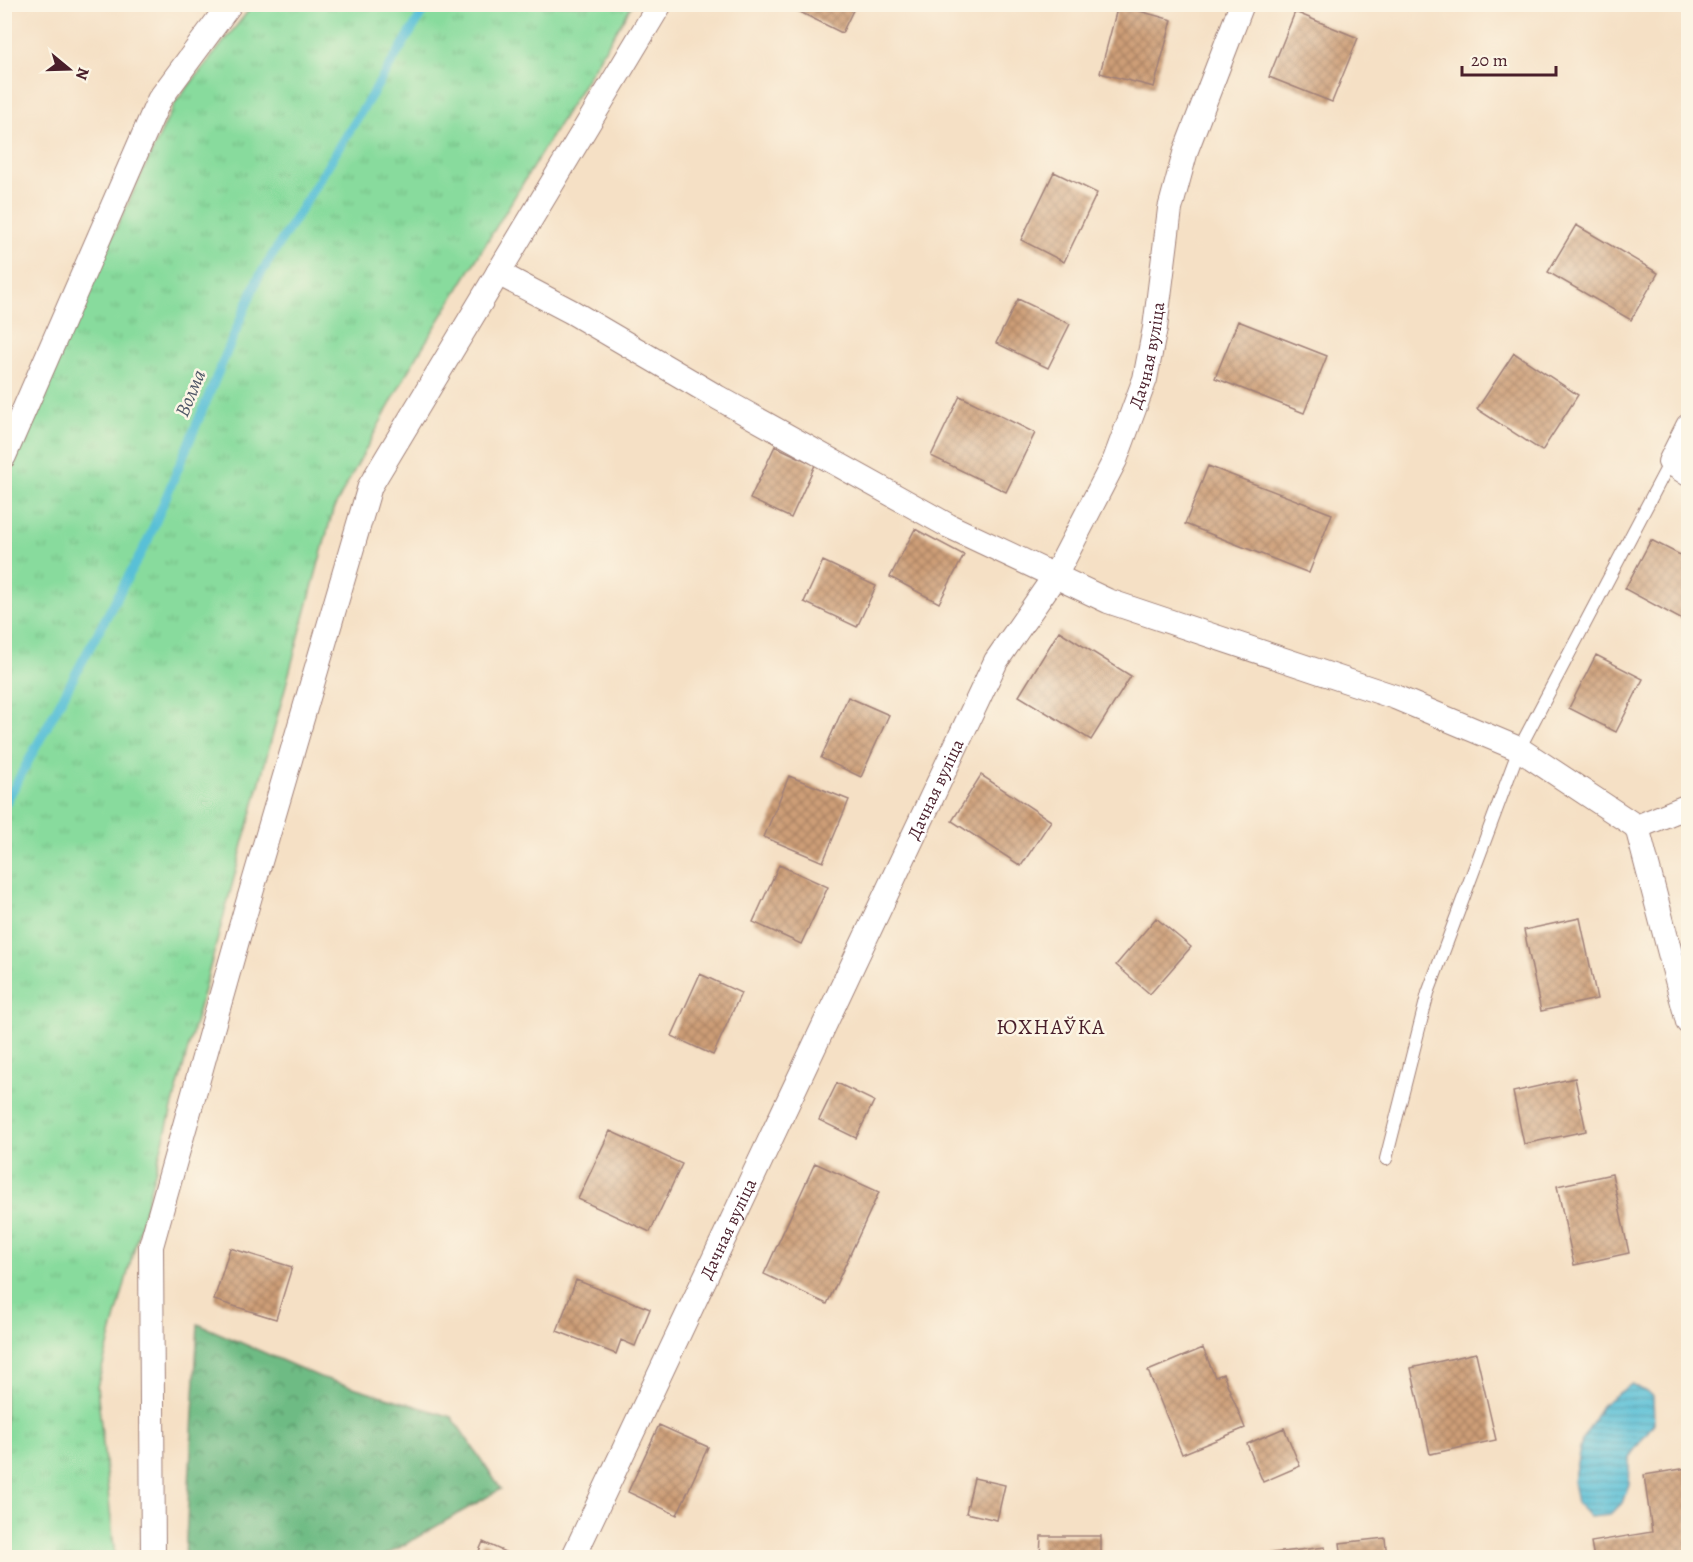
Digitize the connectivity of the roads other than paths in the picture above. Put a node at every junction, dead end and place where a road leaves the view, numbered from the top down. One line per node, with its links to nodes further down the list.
1 (230, 4): 6 (street)
2 (660, 4): 4 (street)
3 (1242, 4): 8 (street, Дачная вуліца)
4 (498, 273): 8 (street); 14 (street)
5 (1689, 426): 7 (street)
6 (4, 456)
7 (1679, 468): 9 (lane)
8 (1055, 576): 9 (street); 15 (street, Дачная вуліца)
9 (1519, 750): 11 (street); 13 (lane)
10 (1689, 806): 11 (street)
11 (1637, 828): 12 (street)
12 (1689, 1022)
13 (1386, 1160)
14 (153, 1557)
15 (573, 1557)

